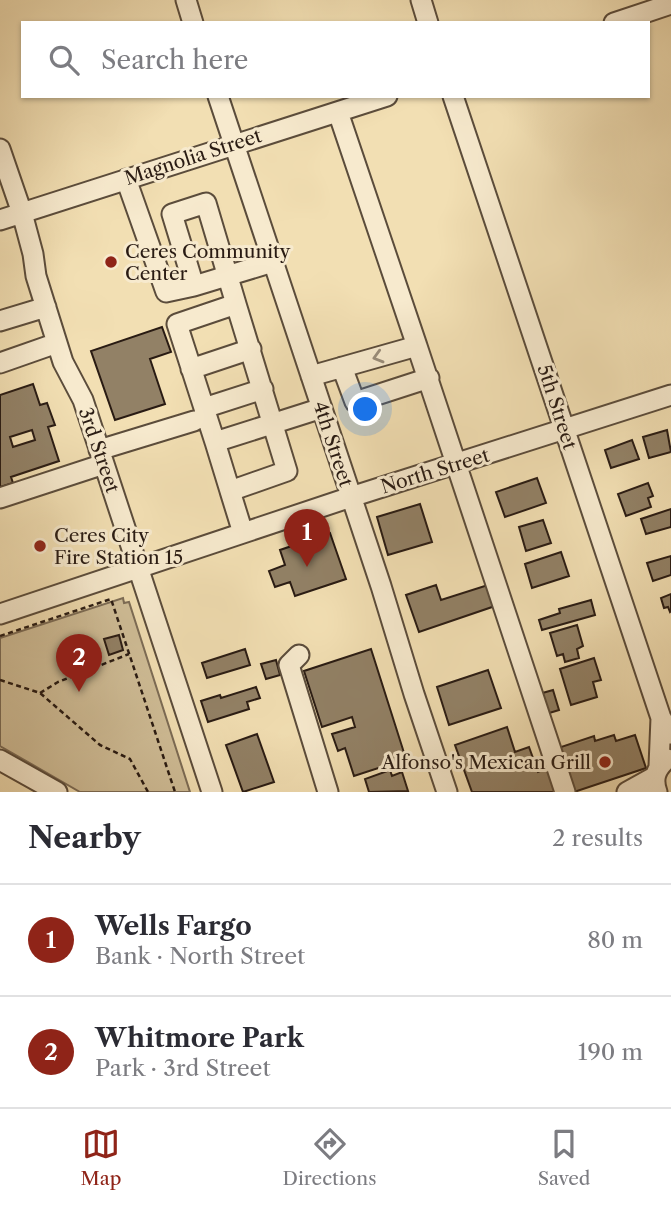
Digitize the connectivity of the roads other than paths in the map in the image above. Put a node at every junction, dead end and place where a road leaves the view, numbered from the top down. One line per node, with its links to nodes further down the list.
1 (186, 0): 4 (street)
2 (421, 0): 5 (street)
3 (669, 6): 6 (street)
4 (192, 21)
5 (427, 21)
6 (620, 21)
7 (219, 98): 11 (street, 4th Street)
8 (380, 98): 10 (street, Magnolia Street)
9 (454, 98): 35 (street, 5th Street)
10 (338, 111): 11 (street, Magnolia Street); 23 (street)
11 (233, 144): 13 (street, Magnolia Street); 16 (street, 4th Street)
12 (0, 149): 14 (street, 3rd Street)
13 (126, 179): 14 (street, Magnolia Street); 18 (street)
14 (22, 213): 15 (street, Magnolia Street); 20 (street, 3rd Street)
15 (0, 220)
16 (273, 262): 17 (street); 28 (street, 4th Street)
17 (228, 276): 18 (street); 18 (street); 19 (street)
18 (194, 286)
19 (236, 304): 24 (street); 27 (street)
20 (46, 307): 21 (street); 22 (street, 3rd Street)
21 (0, 321)
22 (57, 343): 25 (street); 37 (street, 3rd Street)
23 (417, 346): 26 (street, one-way to 26); 29 (street)
24 (250, 349): 27 (street); 30 (street)
25 (0, 363)
26 (342, 367): 28 (street); 29 (street)
27 (191, 369): 33 (street)
28 (311, 376): 32 (street, 4th Street)
29 (429, 378): 38 (street)
30 (263, 389): 33 (street); 34 (street)
31 (671, 395): 35 (street, North Street)
32 (322, 408): 34 (street); 40 (street, 4th Street)
33 (199, 414): 36 (street); 37 (street)
34 (274, 423): 36 (street); 39 (street)
35 (565, 430): 38 (street, North Street); 46 (street, 5th Street)
36 (215, 442): 39 (street)
37 (102, 457): 41 (street); 43 (street, 3rd Street)
38 (457, 464): 40 (street, North Street); 53 (street)
39 (230, 491): 42 (street)
40 (351, 497): 42 (street, North Street); 52 (street, 4th Street)
41 (0, 498)
42 (243, 533): 43 (street, North Street)
43 (139, 568): 44 (street, North Street); 50 (street, 3rd Street)
44 (0, 614)
45 (299, 655): 51 (street)
46 (666, 726): 48 (street, 5th Street)
47 (0, 760): 49 (street)
48 (660, 773): 54 (street)
49 (57, 792)
50 (212, 792)
51 (328, 792)
52 (447, 792)
53 (565, 792)
54 (628, 792)

